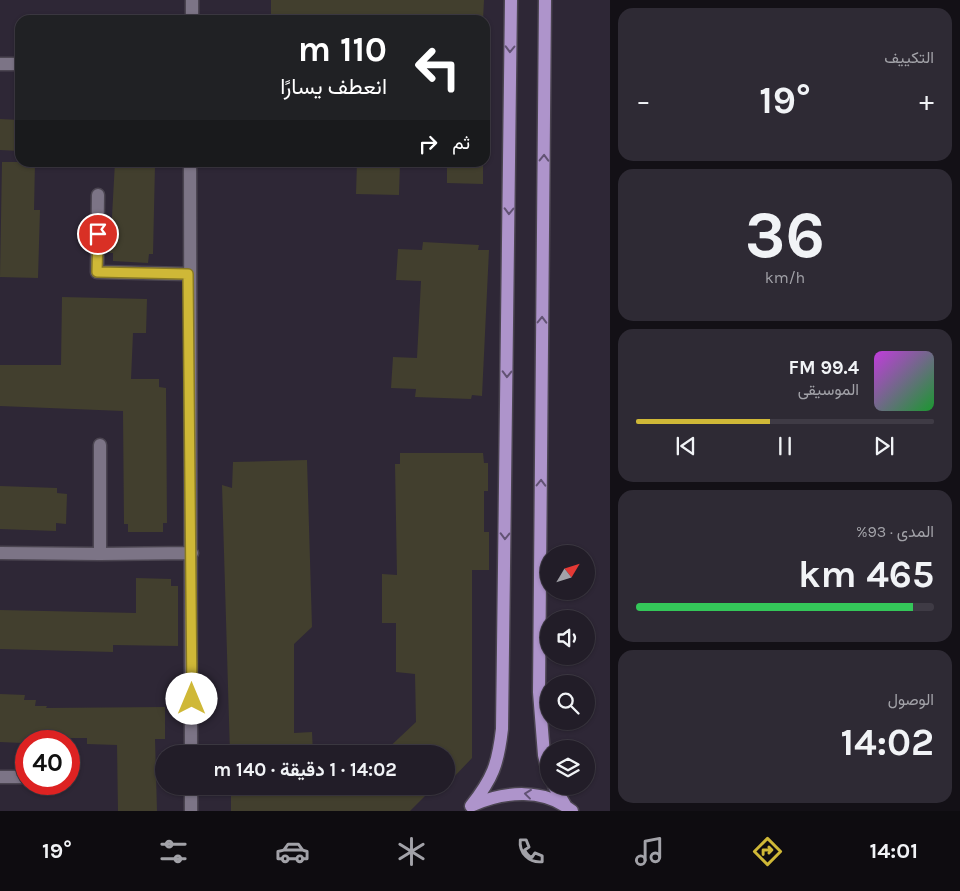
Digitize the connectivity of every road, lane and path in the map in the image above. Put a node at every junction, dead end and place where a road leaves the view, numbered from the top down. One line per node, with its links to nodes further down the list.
1 (192, 0): 4 (street)
2 (511, 0): 20 (main road, one-way to 20)
3 (545, 0): 14 (main road, one-way to 3)
4 (192, 15)
5 (0, 64): 6 (street)
6 (15, 64)
7 (190, 167): 9 (street)
8 (98, 195): 9 (street)
9 (188, 274): 12 (street)
10 (100, 445): 13 (street)
11 (0, 553): 13 (street)
12 (192, 553): 13 (street); 15 (street)
13 (100, 554)
14 (543, 740)
15 (192, 745)
16 (0, 777): 17 (street)
17 (15, 777)
18 (191, 795): 22 (street)
19 (560, 795): 21 (main road)
20 (468, 808): 21 (main road, one-way to 20)
21 (569, 808)
22 (191, 811)

